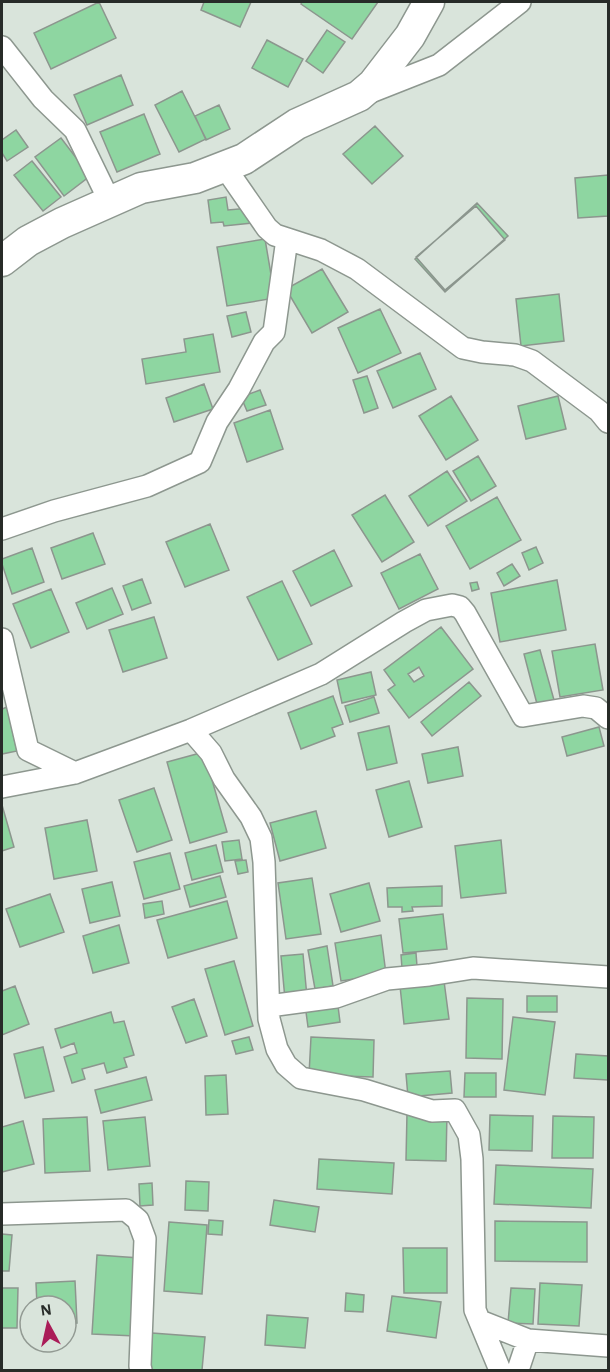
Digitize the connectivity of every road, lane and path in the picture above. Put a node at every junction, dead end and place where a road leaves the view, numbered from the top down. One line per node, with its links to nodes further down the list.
1 (429, 2): 4 (street)
2 (520, 2): 4 (street)
3 (2, 47): 6 (street)
4 (359, 96): 5 (street)
5 (224, 166): 6 (street); 7 (street)
6 (110, 202): 8 (street)
7 (287, 239): 9 (street); 10 (street)
8 (2, 261)
9 (609, 423)
10 (2, 529)
11 (2, 639): 14 (street)
12 (609, 718): 13 (street)
13 (191, 730): 14 (street); 17 (street)
14 (75, 773): 15 (street)
15 (2, 787)
16 (609, 977): 17 (street)
17 (269, 1006): 19 (street)
18 (2, 1214): 22 (street)
19 (480, 1321): 20 (street); 23 (street)
20 (528, 1340): 21 (street); 24 (street)
21 (609, 1347)
22 (141, 1371)
23 (500, 1371)
24 (518, 1371)

